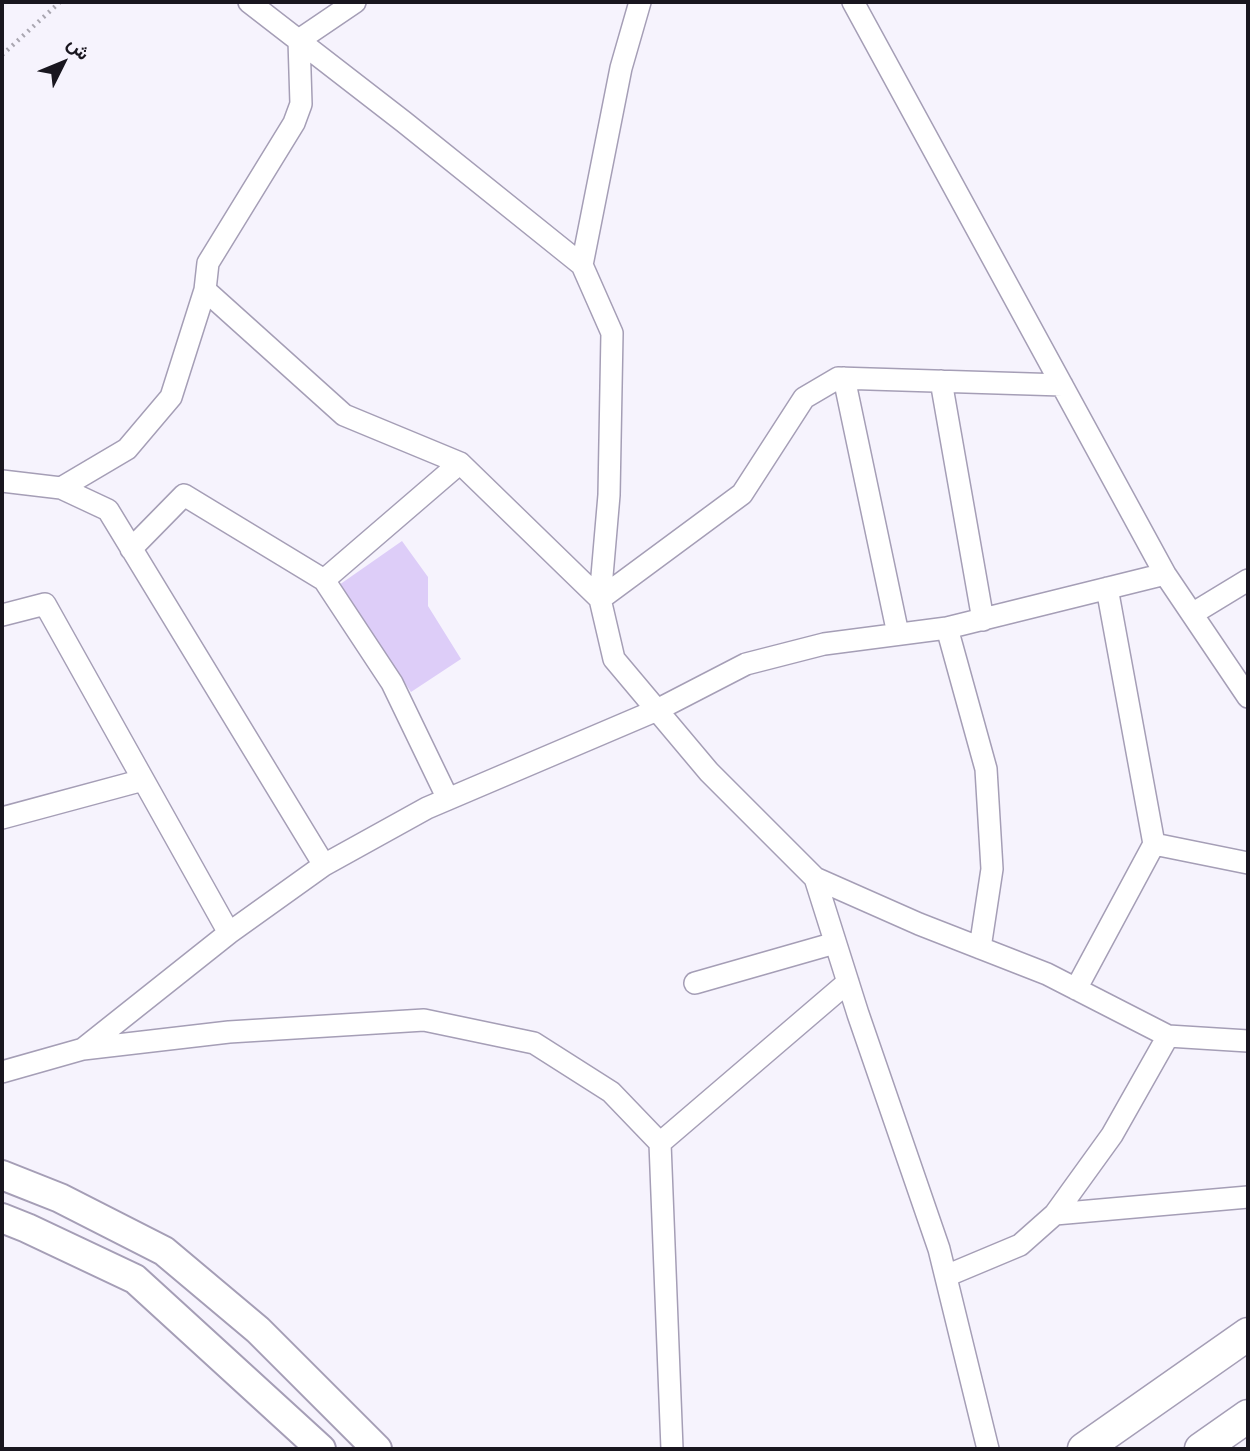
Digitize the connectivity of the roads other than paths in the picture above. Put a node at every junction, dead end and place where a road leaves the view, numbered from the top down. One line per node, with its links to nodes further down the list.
1 (249, 2): 5 (street)
2 (355, 2): 5 (street)
3 (640, 2): 6 (street)
4 (853, 2): 10 (street)
5 (299, 40): 6 (street); 7 (street)
6 (582, 265): 19 (street)
7 (205, 290): 11 (street); 13 (street)
8 (844, 378): 9 (street); 19 (street); 24 (street)
9 (941, 382): 10 (street); 22 (street)
10 (1062, 385): 15 (street)
11 (460, 463): 16 (street); 19 (street)
12 (2, 481): 13 (street)
13 (61, 488): 14 (street)
14 (131, 549): 16 (street); 32 (street)
15 (1165, 574): 18 (street); 20 (street)
16 (324, 580): 28 (street)
17 (1248, 580): 20 (street)
18 (1107, 588): 22 (street); 30 (street)
19 (600, 599): 26 (street)
20 (1192, 614): 25 (street)
21 (2, 615): 27 (street)
22 (983, 620): 23 (street)
23 (947, 628): 24 (street); 36 (street)
24 (898, 634): 26 (street)
25 (1248, 697)
26 (657, 710): 28 (street); 33 (street)
27 (143, 780): 29 (street); 34 (street)
28 (448, 799): 32 (street)
29 (2, 818)
30 (1154, 844): 31 (street); 39 (street)
31 (1248, 863)
32 (324, 865): 34 (street)
33 (815, 878): 35 (street); 36 (street)
34 (229, 933): 42 (street)
35 (835, 943): 37 (street); 38 (street)
36 (980, 947): 39 (street)
37 (848, 982): 44 (street); 49 (street)
38 (695, 983)
39 (1076, 989): 40 (street)
40 (1168, 1036): 41 (street); 47 (street)
41 (1248, 1041)
42 (83, 1049): 43 (street); 44 (street)
43 (2, 1072)
44 (660, 1143): 54 (street)
45 (2, 1175): 53 (street)
46 (1248, 1197): 47 (street)
47 (1055, 1214): 49 (street)
48 (2, 1218): 52 (street)
49 (946, 1276): 55 (street)
50 (1248, 1334): 56 (main road)
51 (1248, 1416): 57 (main road)
52 (321, 1449)
53 (377, 1449)
54 (671, 1449)
55 (988, 1449)
56 (1084, 1449)
57 (1201, 1449)

